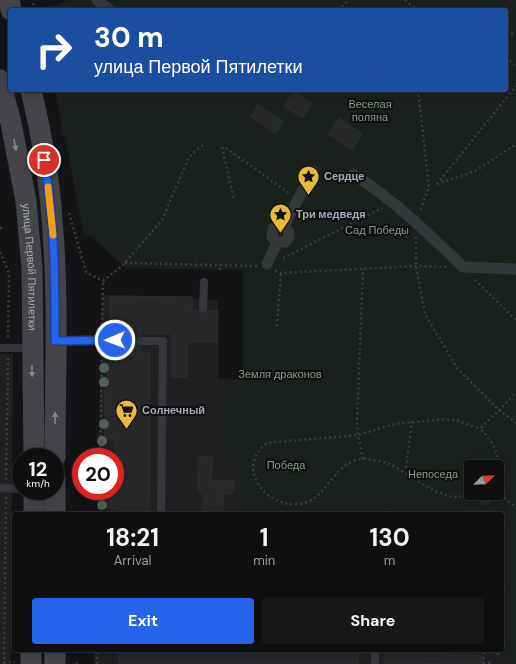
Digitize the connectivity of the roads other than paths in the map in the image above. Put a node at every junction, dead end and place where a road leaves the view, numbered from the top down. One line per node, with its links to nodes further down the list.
1 (97, 0): 2 (street)
2 (107, 8)
3 (0, 80): 5 (main road, улица Первой Пятилетки)
4 (31, 92): 13 (main road, улица Первой Пятилетки)
5 (6, 125): 16 (main road, улица Первой Пятилетки, one-way to 16)
6 (313, 170): 8 (street)
7 (353, 174): 9 (street)
8 (264, 265)
9 (516, 269)
10 (204, 282): 11 (lane)
11 (204, 308)
12 (115, 340): 13 (lane)
13 (55, 341): 18 (main road, улица Первой Пятилетки, one-way to 13)
14 (140, 341): 23 (lane)
15 (4, 348): 16 (lane)
16 (32, 348): 17 (main road, улица Первой Пятилетки, one-way to 17)
17 (34, 448)
18 (55, 448)
19 (34, 500): 21 (main road)
20 (55, 500): 22 (main road)
21 (34, 512)
22 (55, 512)
23 (161, 512)
24 (55, 652): 26 (main road)
25 (375, 652): 27 (lane)
26 (55, 664)
27 (375, 664)

